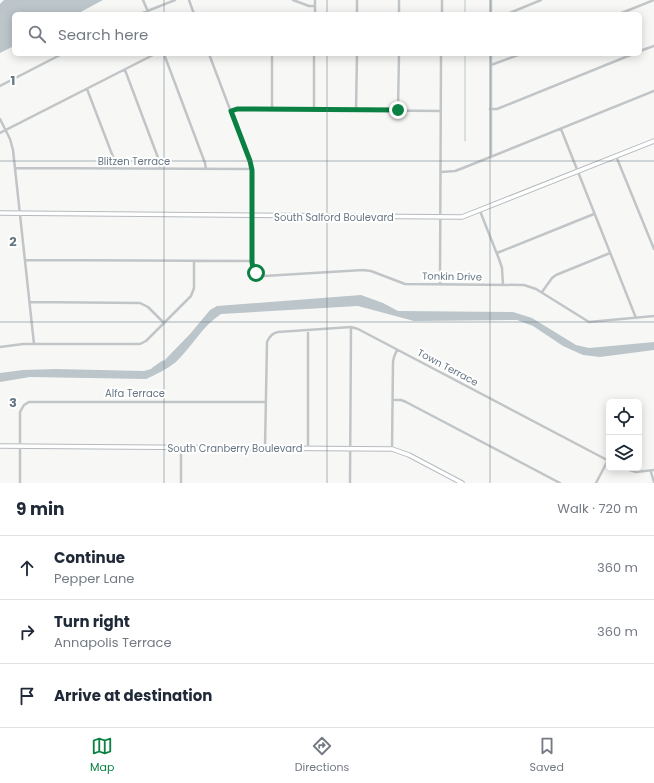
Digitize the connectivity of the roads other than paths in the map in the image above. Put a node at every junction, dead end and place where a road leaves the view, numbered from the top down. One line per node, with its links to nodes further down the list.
1 (143, 0): 13 (street)
2 (175, 0): 13 (street)
3 (189, 0): 15 (street)
4 (293, 0): 12 (street)
5 (315, 0): 12 (street)
6 (357, 0): 17 (street)
7 (399, 0): 18 (street)
8 (442, 0): 19 (street)
9 (491, 0): 20 (street)
10 (541, 0): 21 (street)
11 (654, 0): 22 (street)
12 (315, 6): 16 (street)
13 (147, 10): 14 (street)
14 (144, 12)
15 (193, 12)
16 (315, 12)
17 (357, 12)
18 (399, 12)
19 (442, 12)
20 (491, 12)
21 (512, 12)
22 (625, 12)
23 (654, 46): 24 (street)
24 (642, 50)
25 (58, 56): 39 (street)
26 (151, 56): 38 (street)
27 (165, 56): 59 (street)
28 (210, 56): 47 (street)
29 (272, 56): 42 (street)
30 (314, 56): 44 (street)
31 (357, 56): 45 (street)
32 (399, 56): 46 (street)
33 (441, 56): 48 (street)
34 (491, 56): 37 (street)
35 (515, 56): 37 (street)
36 (628, 56): 43 (street)
37 (490, 65): 43 (street)
38 (125, 70): 40 (street); 58 (street)
39 (0, 86)
40 (87, 89): 51 (street); 57 (street)
41 (654, 91): 50 (street)
42 (272, 109): 44 (street); 47 (street)
43 (490, 109): 55 (street)
44 (314, 110): 45 (street)
45 (356, 110): 46 (street)
46 (398, 110): 48 (street)
47 (231, 111): 60 (street)
48 (441, 111): 61 (street)
49 (0, 119): 51 (street)
50 (561, 129): 55 (street); 62 (street)
51 (6, 130): 52 (street); 56 (street)
52 (0, 133)
53 (654, 141): 54 (street, South Salford Boulevard)
54 (616, 156): 62 (street, South Salford Boulevard); 69 (street)
55 (491, 157): 61 (street)
56 (15, 168): 57 (street, Blitzen Terrace); 65 (street)
57 (115, 168): 58 (street, Blitzen Terrace)
58 (160, 169): 59 (street, Blitzen Terrace)
59 (206, 169): 60 (street, Blitzen Terrace)
60 (252, 170): 67 (street)
61 (440, 172): 68 (street)
62 (578, 172): 63 (street, South Salford Boulevard); 66 (street)
63 (480, 211): 68 (street, South Salford Boulevard); 70 (street)
64 (0, 213): 65 (street, South Salford Boulevard)
65 (20, 214): 67 (street, South Salford Boulevard); 72 (street)
66 (594, 214): 70 (street); 71 (street)
67 (252, 216): 68 (street, South Salford Boulevard); 74 (street)
68 (440, 217): 75 (street)
69 (654, 250)
70 (497, 253): 76 (street)
71 (610, 253): 77 (street); 80 (street)
72 (25, 260): 73 (street); 78 (street)
73 (194, 261): 74 (street); 81 (street)
74 (252, 262): 75 (street, Tonkin Drive)
75 (440, 284): 76 (street, Tonkin Drive)
76 (503, 284): 77 (street, Tonkin Drive)
77 (542, 292): 80 (street, Tonkin Drive)
78 (30, 302): 81 (street); 84 (street)
79 (654, 316): 80 (street, Tonkin Drive)
80 (636, 318)
81 (164, 323): 84 (street)
82 (351, 327): 83 (street, Town Terrace); 86 (street, Town Terrace); 94 (street)
83 (308, 330): 88 (street, Town Terrace); 93 (street)
84 (34, 344): 85 (street)
85 (0, 347)
86 (397, 350): 87 (street); 96 (street, Town Terrace)
87 (393, 400): 95 (street); 105 (street)
88 (266, 402): 90 (street, Alfa Terrace); 92 (street)
89 (0, 446): 90 (street, South Cranberry Boulevard)
90 (20, 446): 91 (street, South Cranberry Boulevard); 101 (street, Alfa Terrace)
91 (180, 447): 92 (street, South Cranberry Boulevard); 102 (street)
92 (265, 448): 93 (street, South Cranberry Boulevard)
93 (308, 448): 94 (street, South Cranberry Boulevard)
94 (350, 448): 95 (street, South Cranberry Boulevard); 103 (street)
95 (392, 449): 104 (street, South Cranberry Boulevard)
96 (606, 458)
97 (606, 465): 106 (street)
98 (633, 471): 99 (street)
99 (652, 471): 100 (street)
100 (654, 482)
101 (20, 483)
102 (181, 483)
103 (350, 483)
104 (462, 483)
105 (560, 483)
106 (596, 483)

